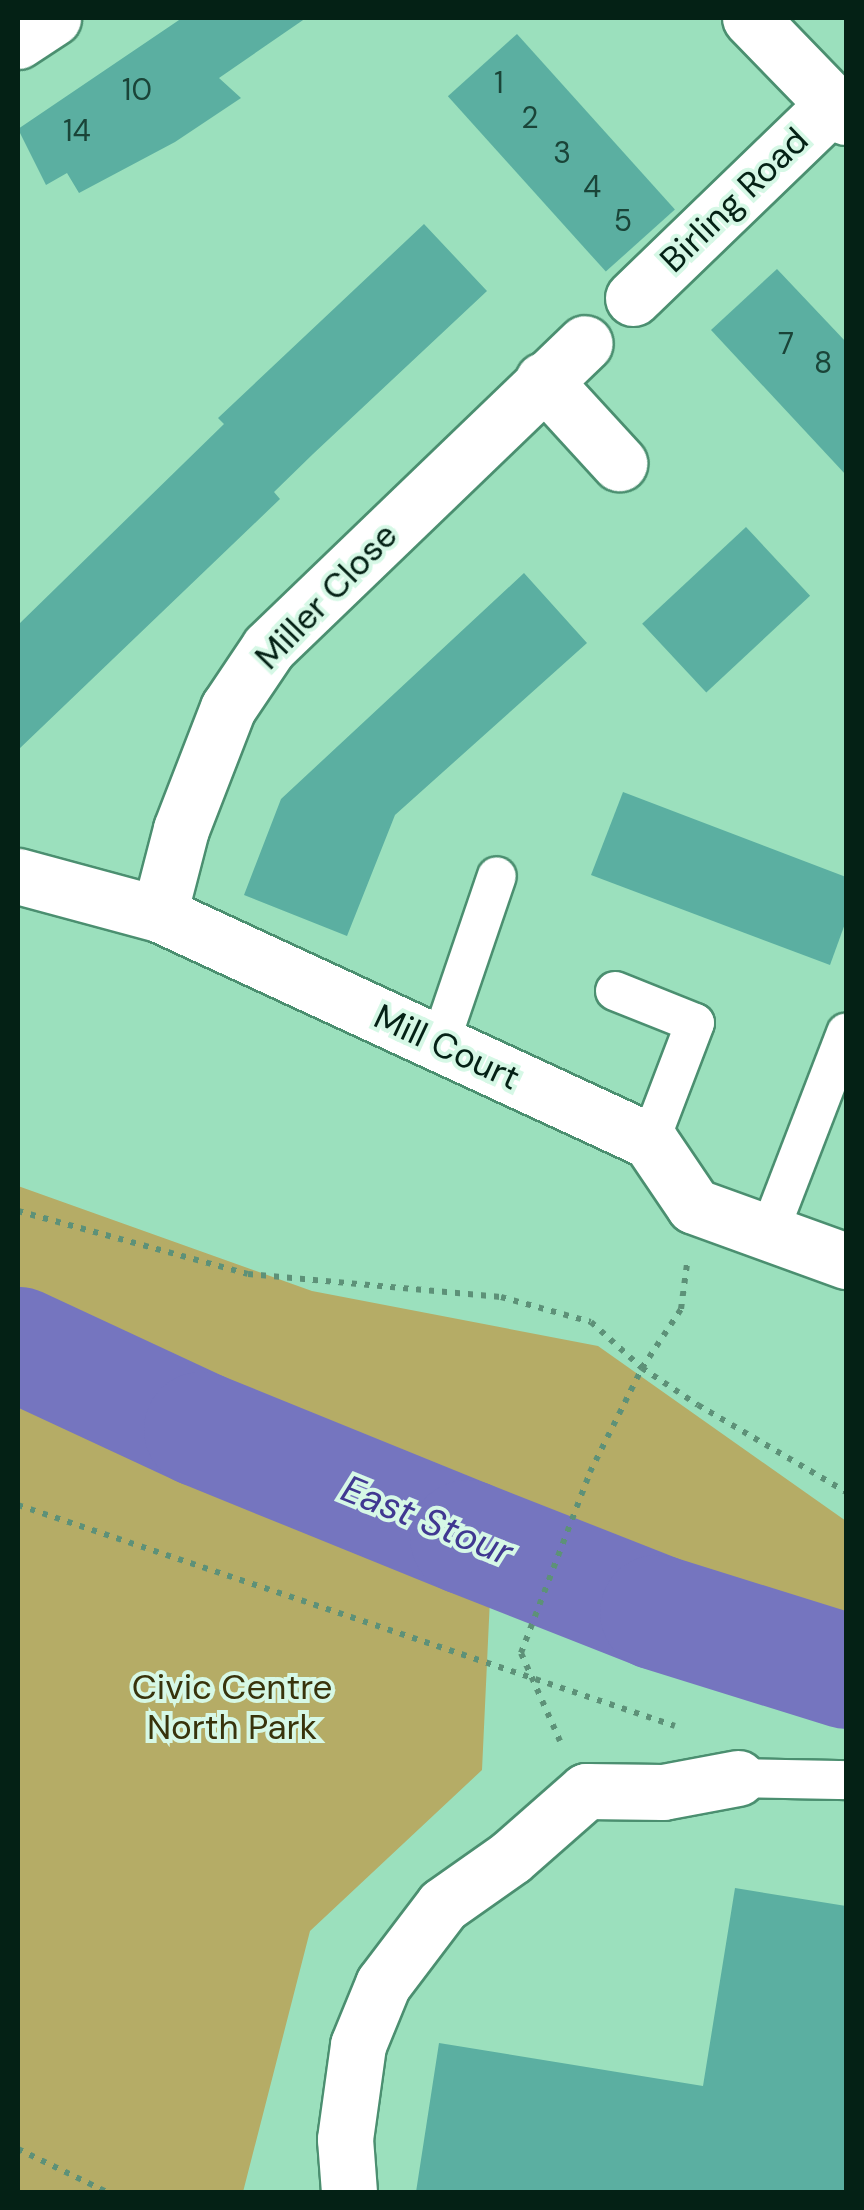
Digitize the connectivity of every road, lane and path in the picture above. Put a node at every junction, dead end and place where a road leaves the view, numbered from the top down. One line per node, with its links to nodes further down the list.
1 (53, 18): 3 (street)
2 (750, 18): 4 (street, Birling Road)
3 (18, 41)
4 (841, 110): 5 (street, Birling Road)
5 (633, 298)
6 (586, 343): 7 (street, Miller Close)
7 (543, 380): 8 (street); 11 (street, Miller Close)
8 (619, 462)
9 (18, 876): 11 (street, Mill Court)
10 (497, 876): 14 (lane)
11 (159, 914): 14 (street, Mill Court)
12 (615, 992): 15 (lane)
13 (846, 1033): 18 (lane)
14 (440, 1044): 15 (street, Mill Court)
15 (650, 1141): 16 (street)
16 (694, 1206): 18 (street); 20 (path)
17 (18, 1211): 20 (path)
18 (768, 1235): 19 (street)
19 (846, 1261)
20 (642, 1368): 21 (path); 23 (path)
21 (846, 1492)
22 (18, 1505): 23 (path)
23 (529, 1680): 25 (path)
24 (846, 1780): 25 (lane)
25 (721, 1781): 28 (street)
26 (18, 2149): 27 (path)
27 (107, 2192)
28 (348, 2192)

